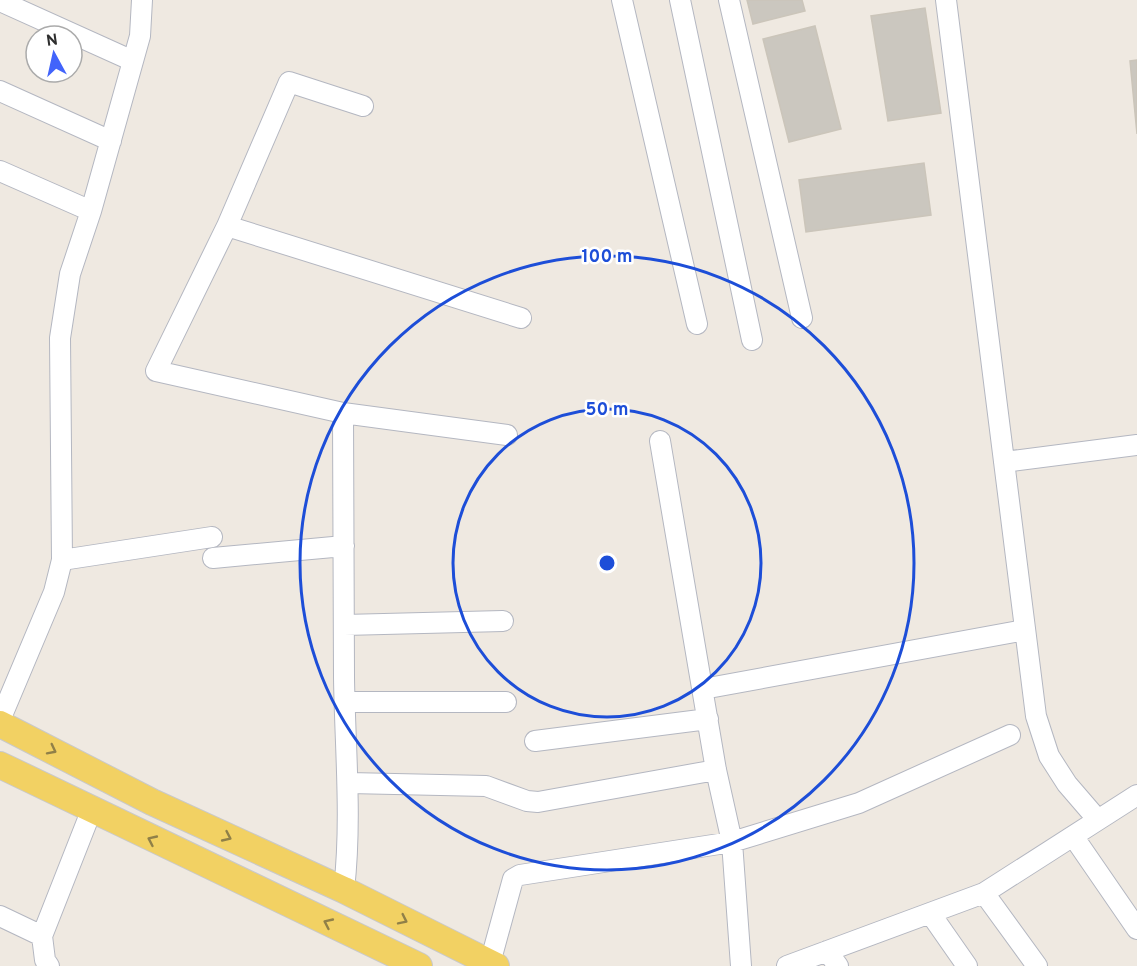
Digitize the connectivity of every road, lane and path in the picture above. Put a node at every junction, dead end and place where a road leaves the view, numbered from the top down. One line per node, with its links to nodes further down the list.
1 (142, 0): 7 (street)
2 (622, 0): 16 (street)
3 (680, 0): 17 (street)
4 (729, 0): 15 (street)
5 (946, 0): 22 (street)
6 (0, 2): 7 (street)
7 (133, 62): 10 (street)
8 (0, 91): 10 (street)
9 (363, 106): 13 (street)
10 (111, 141): 12 (street)
11 (0, 171): 12 (street)
12 (91, 211): 26 (street)
13 (227, 226): 14 (street); 18 (street)
14 (521, 318)
15 (802, 318)
16 (697, 324)
17 (752, 340)
18 (343, 413): 19 (street); 24 (street)
19 (507, 435)
20 (660, 441): 30 (street)
21 (1137, 445): 22 (street)
22 (1004, 462): 29 (street)
23 (212, 537): 26 (street)
24 (344, 546): 25 (street); 28 (street)
25 (213, 558)
26 (62, 560): 34 (street)
27 (503, 621): 28 (street)
28 (344, 625): 31 (street)
29 (1025, 630): 30 (street); 42 (street)
30 (703, 690): 33 (street)
31 (346, 702): 32 (street); 39 (street)
32 (506, 702)
33 (708, 719): 36 (street); 38 (street)
34 (0, 722): 45 (main road, one-way to 45)
35 (1010, 735): 44 (street)
36 (535, 741)
37 (0, 765): 41 (main road)
38 (716, 770): 39 (street); 44 (street)
39 (349, 783): 45 (street)
40 (1137, 795): 42 (street)
41 (92, 809): 50 (street); 54 (main road, one-way to 41)
42 (1098, 820): 43 (street)
43 (1073, 836): 46 (street); 49 (street)
44 (732, 842): 52 (street); 55 (street)
45 (344, 890): 52 (main road, one-way to 52)
46 (984, 894): 47 (street); 58 (street)
47 (930, 913): 51 (street); 57 (street)
48 (0, 916): 50 (street)
49 (1137, 929)
50 (42, 936): 53 (street)
51 (833, 959): 56 (street)
52 (493, 965)
53 (49, 966)
54 (419, 966)
55 (741, 966)
56 (787, 966)
57 (967, 966)
58 (1037, 966)

